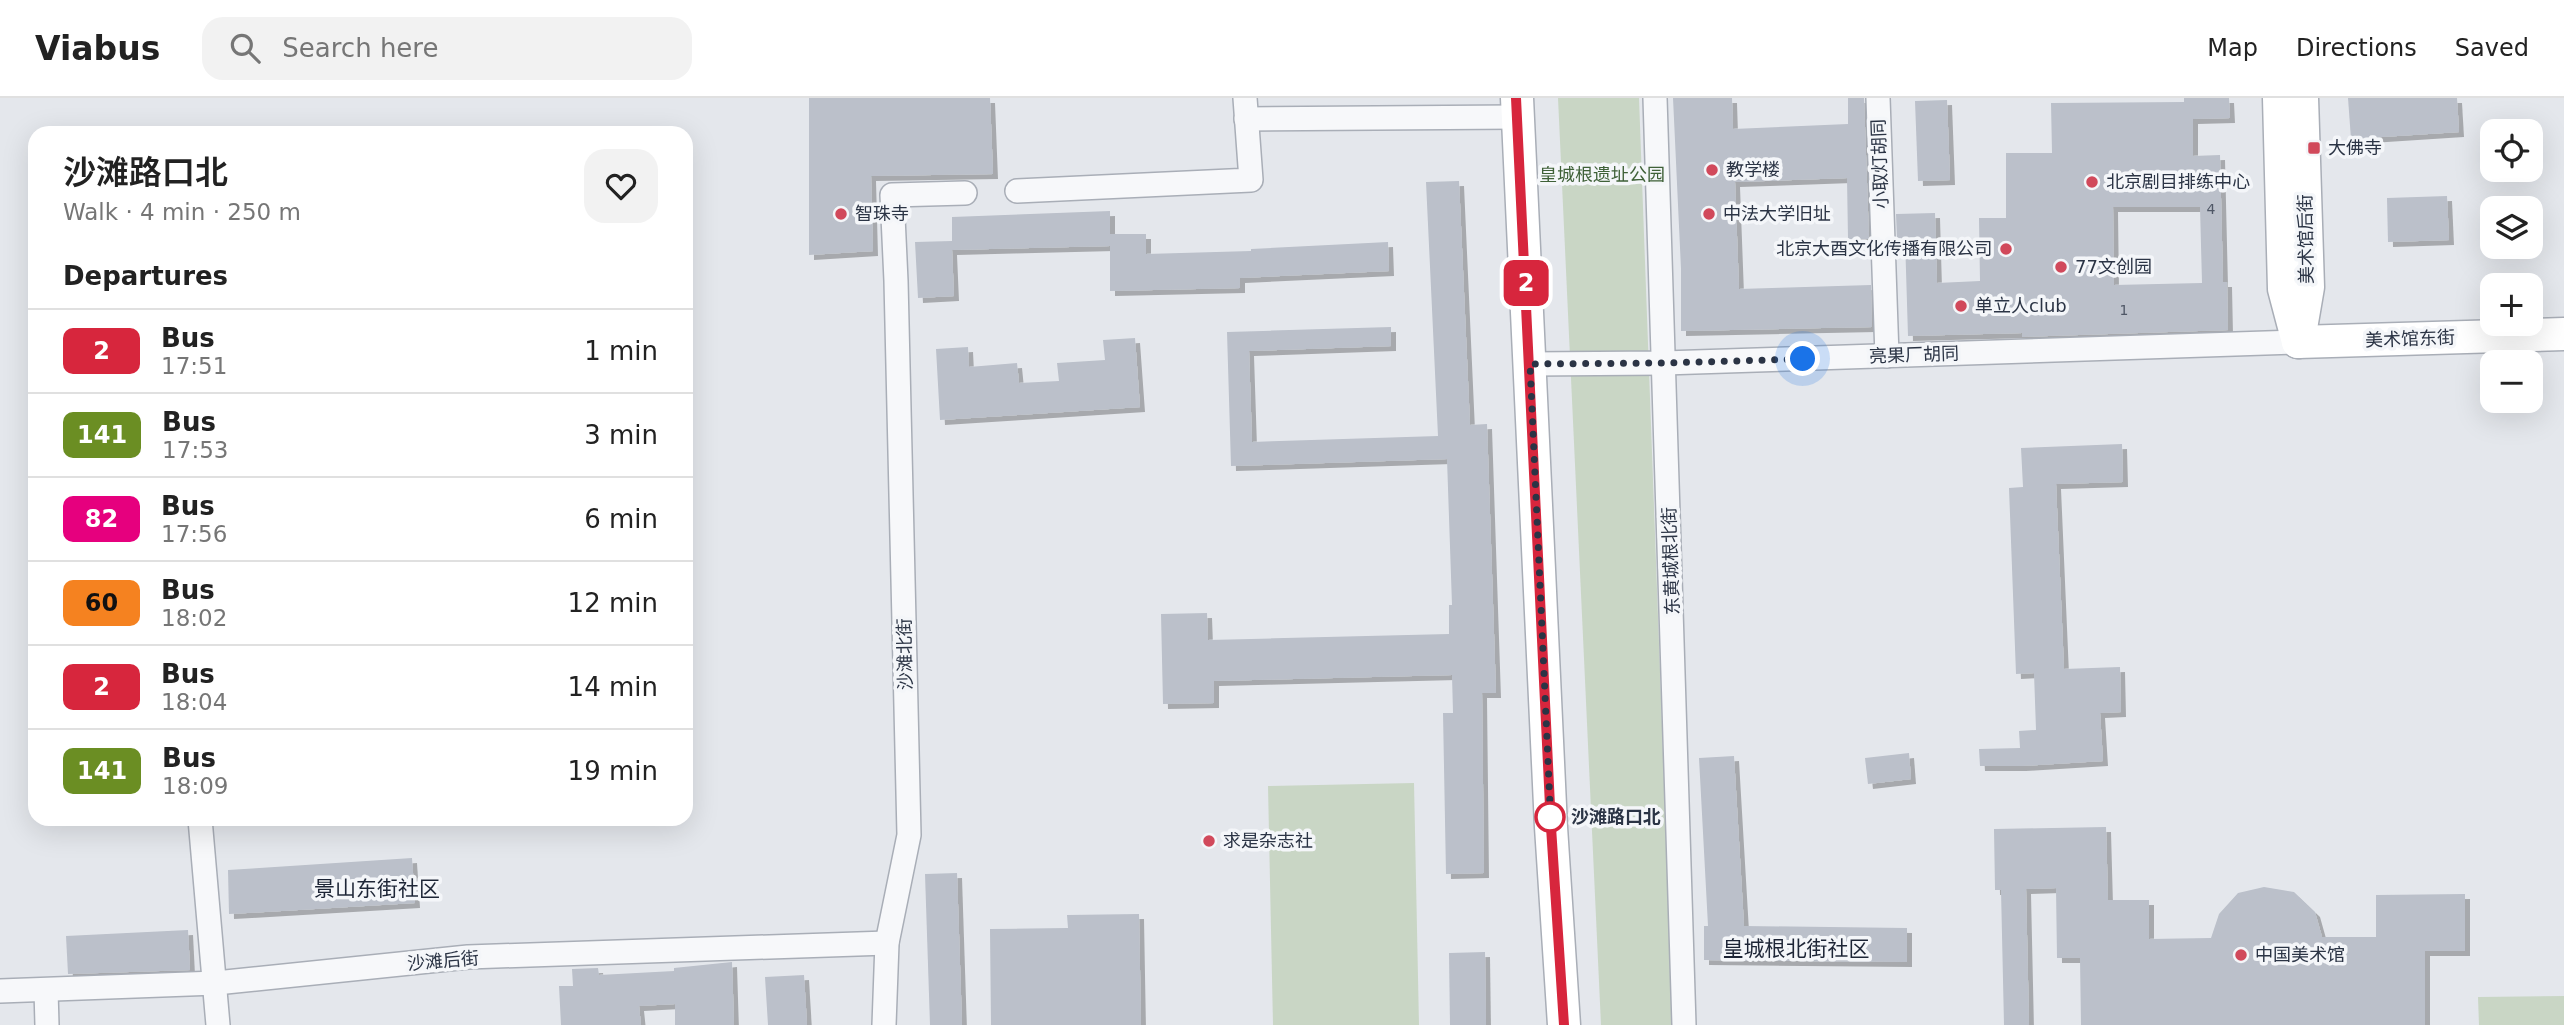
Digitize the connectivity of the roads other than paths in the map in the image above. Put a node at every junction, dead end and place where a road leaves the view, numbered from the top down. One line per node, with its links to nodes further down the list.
1 (1655, 98): 12 (street, 东黄城根北街)
2 (1878, 98): 11 (street, 小取灯胡同)
3 (2279, 98): 10 (main road, 美术馆后街)
4 (2302, 98): 10 (main road, 美术馆后街)
5 (1517, 107): 6 (street); 13 (main road)
6 (1246, 109): 7 (street)
7 (1017, 191)
8 (965, 194): 15 (street, 沙滩北街)
9 (2564, 334): 10 (main road, 美术馆东街)
10 (2298, 342): 11 (street, 亮果厂胡同)
11 (1887, 356): 12 (street, 亮果厂胡同)
12 (1664, 363): 13 (street, 亮果厂胡同); 23 (street, 东黄城根北街)
13 (1530, 364): 22 (main road)
14 (201, 826): 16 (street)
15 (887, 943): 16 (street, 沙滩后街); 21 (street, 沙滩北街)
16 (216, 983): 17 (street, 沙滩后街); 20 (street)
17 (46, 989): 18 (street, 沙滩后街); 19 (street)
18 (0, 991)
19 (47, 1025)
20 (218, 1025)
21 (884, 1025)
22 (1564, 1025)
23 (1684, 1025)

